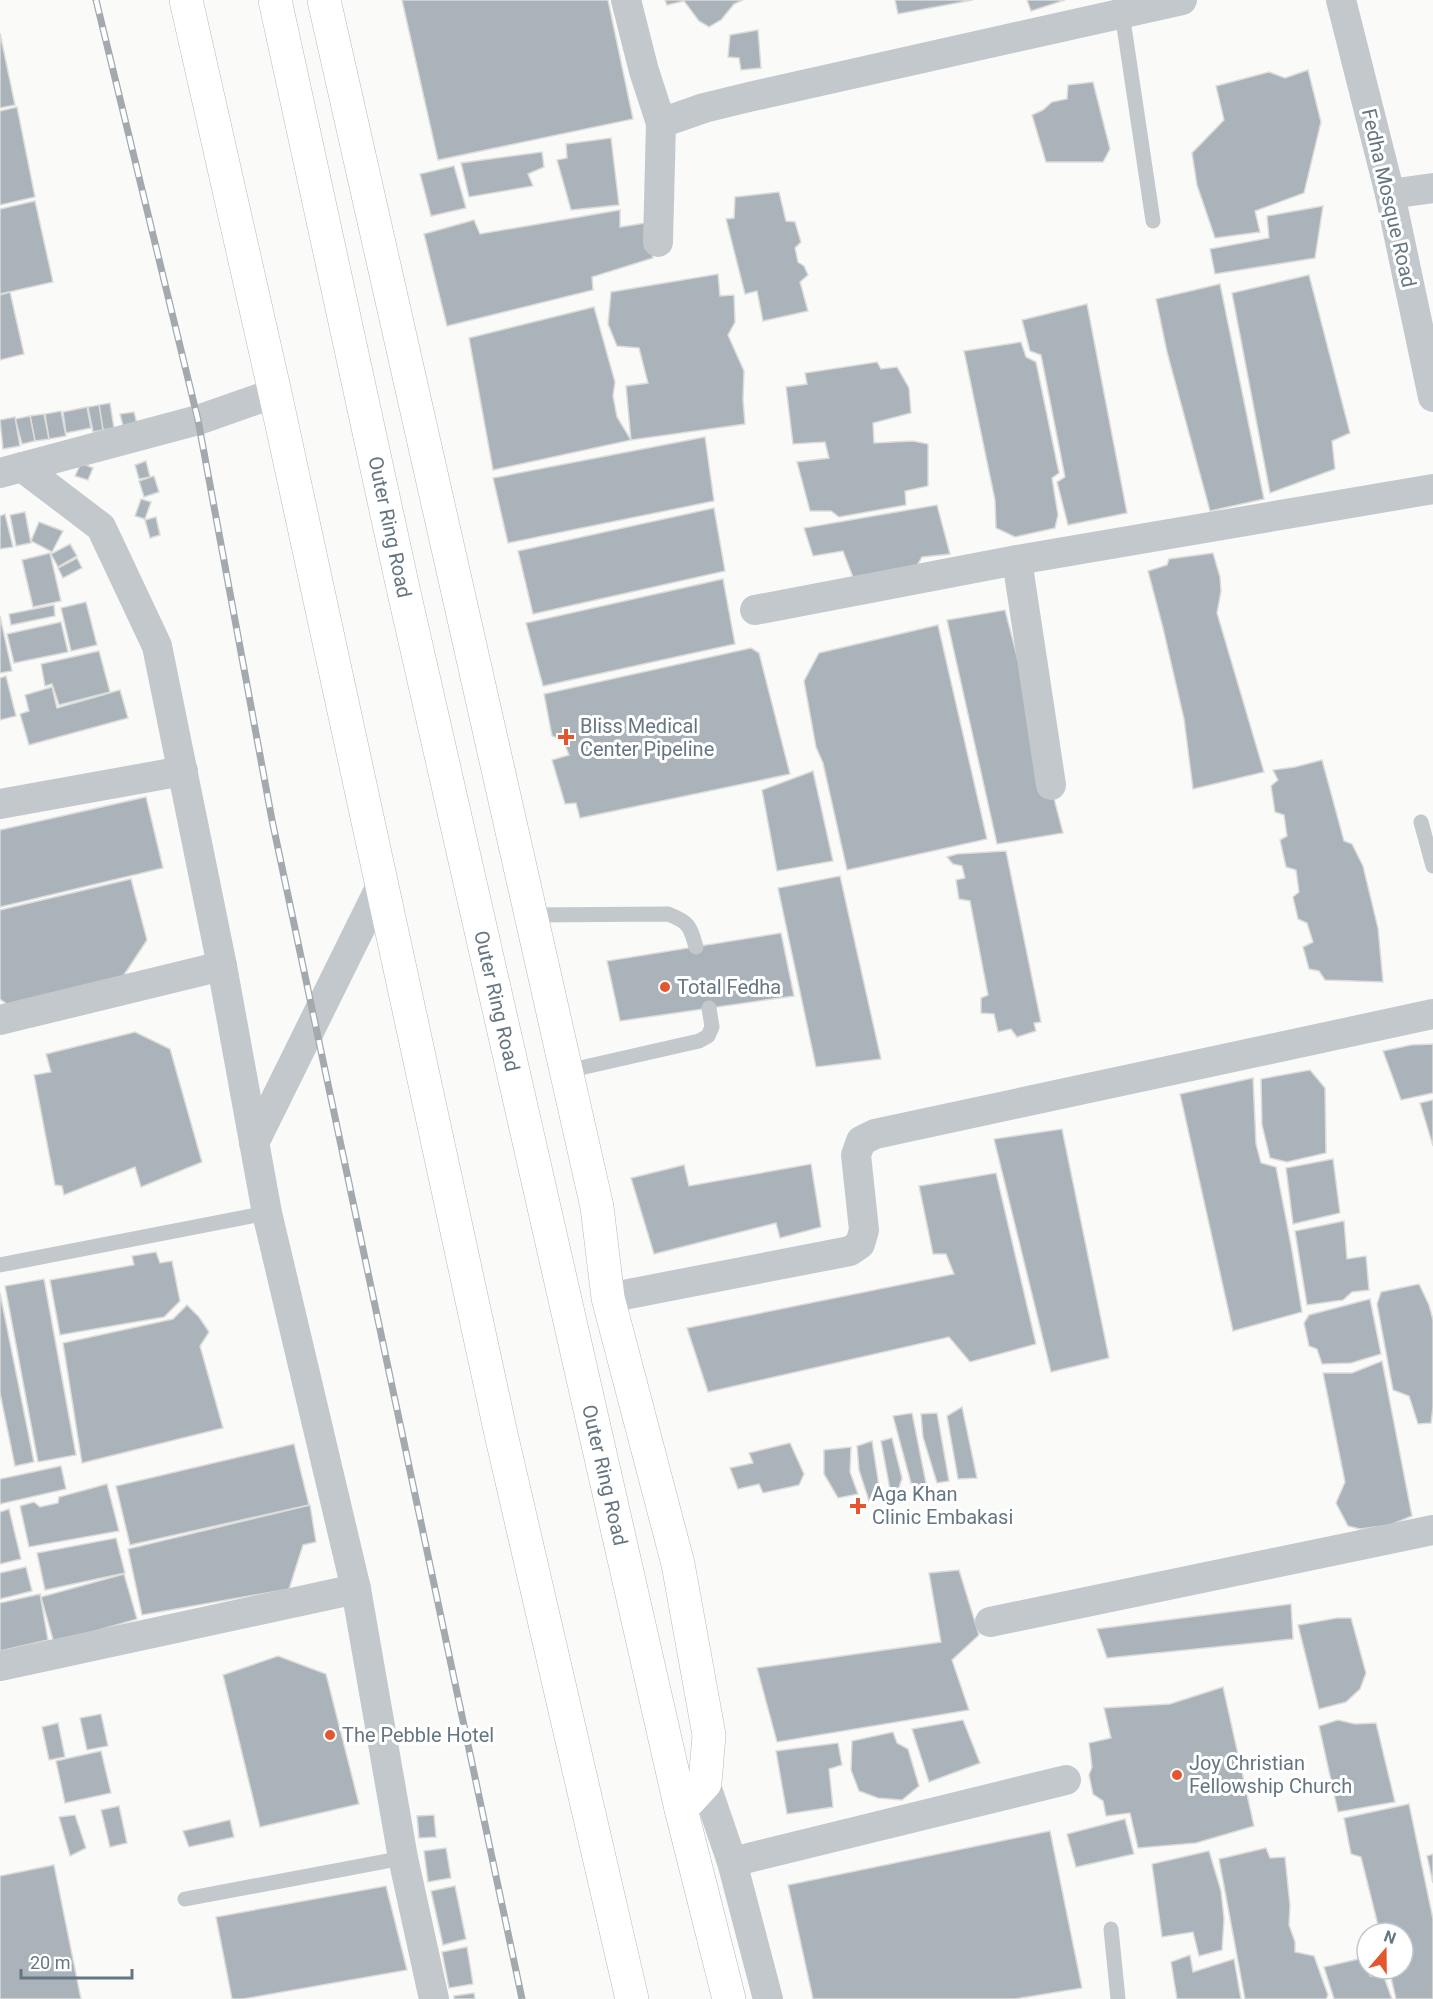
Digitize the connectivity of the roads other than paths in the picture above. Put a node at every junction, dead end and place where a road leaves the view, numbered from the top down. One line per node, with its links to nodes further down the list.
1 (186, 0): 13 (main road)
2 (275, 0): 42 (main road, Outer Ring Road)
3 (324, 0): 25 (main road)
4 (626, 0): 8 (street)
5 (1182, 0): 7 (street)
6 (1341, 0): 10 (street, Fedha Mosque Road)
7 (1122, 14): 8 (street); 11 (lane)
8 (661, 123): 12 (street)
9 (1433, 188): 10 (street)
10 (1390, 194): 14 (street, Fedha Mosque Road)
11 (1153, 221)
12 (658, 242)
13 (275, 393): 15 (street); 24 (main road)
14 (1433, 397)
15 (11, 470): 19 (street)
16 (1433, 489): 17 (street)
17 (1017, 560): 18 (street); 20 (street)
18 (755, 610)
19 (183, 771): 21 (street); 27 (street)
20 (1051, 784)
21 (0, 804)
22 (1421, 822): 23 (lane)
23 (1433, 866)
24 (382, 884): 32 (street); 48 (main road)
25 (532, 915): 26 (lane); 31 (main road)
26 (696, 947)
27 (222, 966): 30 (street); 32 (street)
28 (709, 1008): 31 (lane)
29 (1433, 1014): 35 (street)
30 (0, 1020)
31 (567, 1071): 35 (main road)
32 (254, 1143): 33 (street)
33 (267, 1214): 34 (lane); 37 (street)
34 (0, 1265)
35 (608, 1298): 41 (main road)
36 (1433, 1530): 38 (street)
37 (356, 1589): 39 (street); 43 (street)
38 (990, 1622)
39 (0, 1666)
40 (1066, 1780): 44 (street)
41 (705, 1783): 42 (main road); 44 (street)
42 (681, 1809): 49 (main road, Outer Ring Road)
43 (403, 1858): 45 (lane); 47 (street)
44 (732, 1862): 50 (street)
45 (185, 1899)
46 (1111, 1929): 51 (lane)
47 (434, 1999)
48 (632, 1999)
49 (729, 1999)
50 (768, 1999)
51 (1118, 1999)

